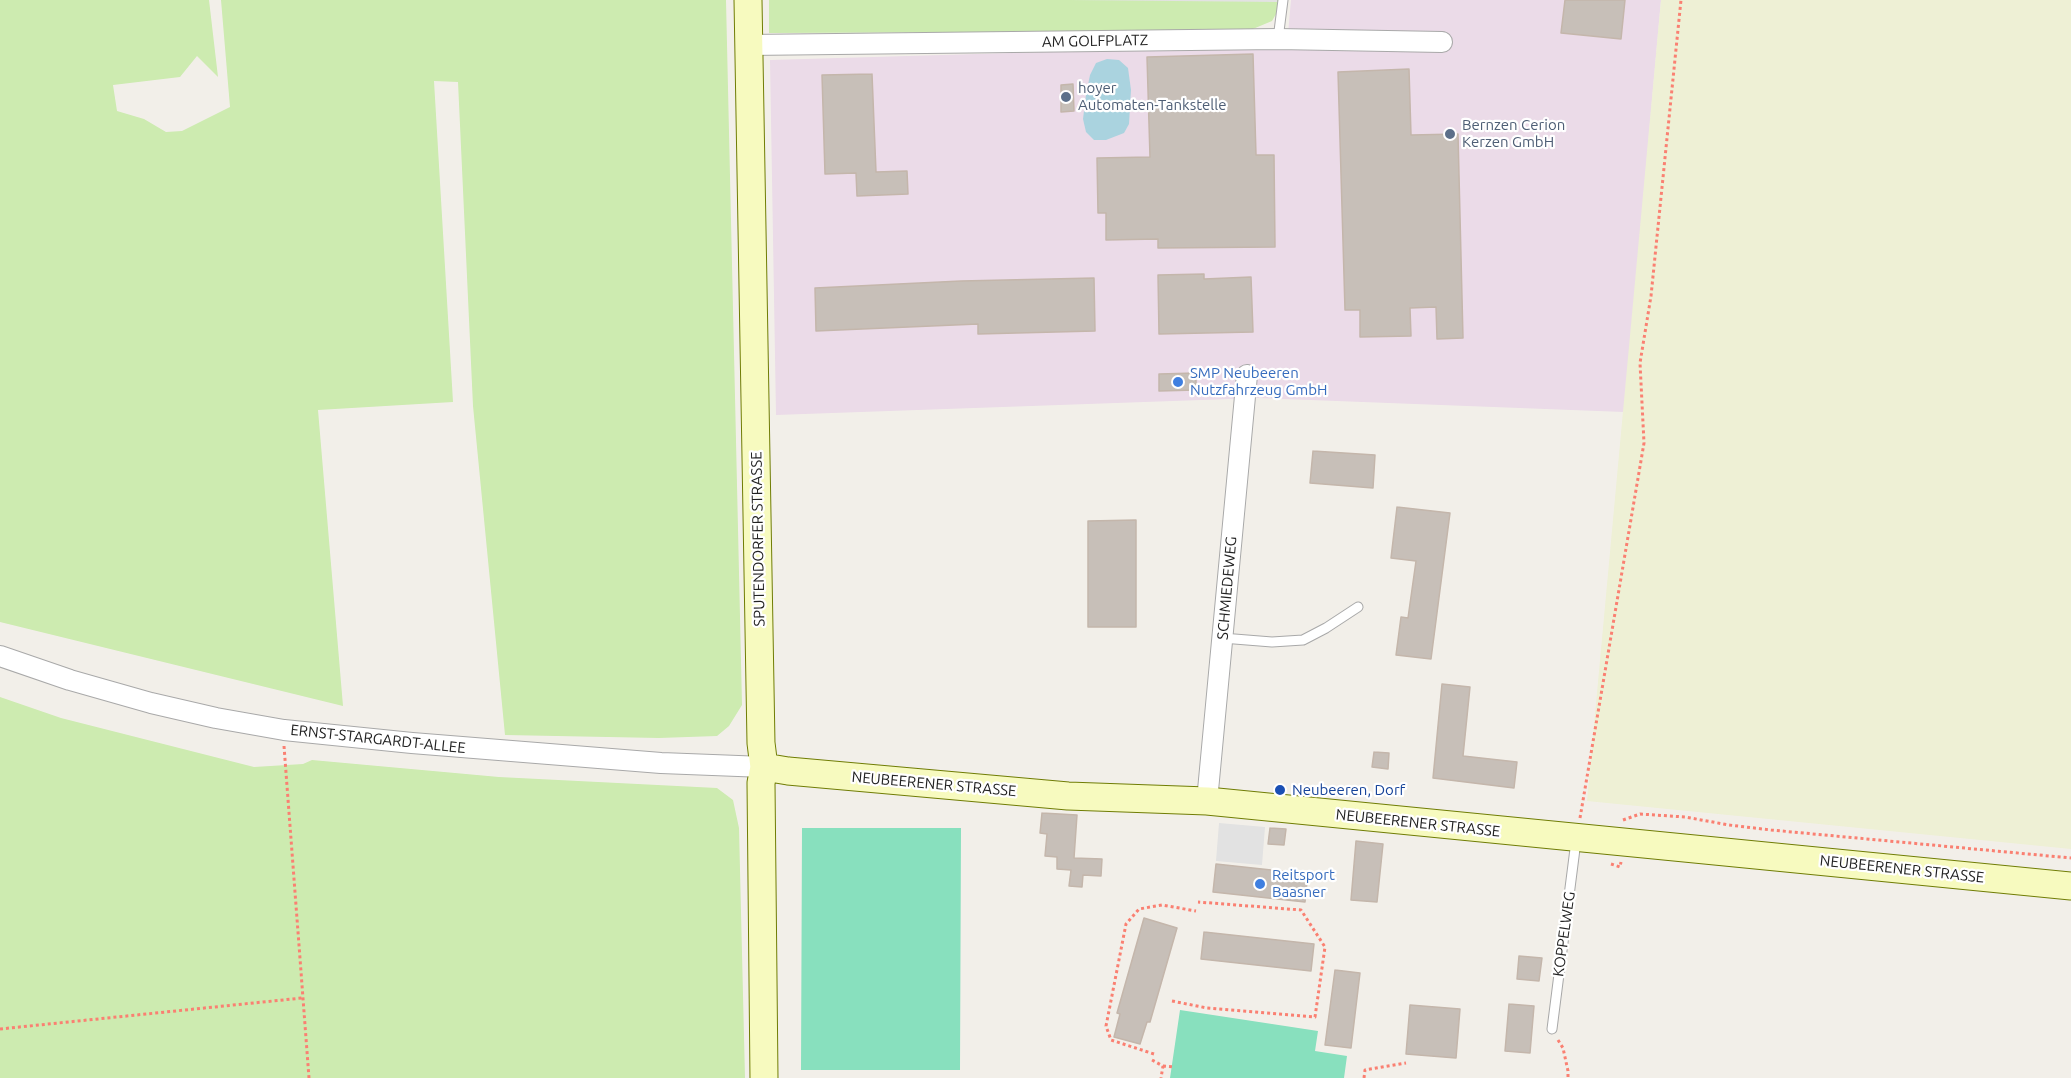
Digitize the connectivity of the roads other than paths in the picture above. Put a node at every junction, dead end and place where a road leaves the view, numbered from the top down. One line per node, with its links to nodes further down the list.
1 (748, 0): 5 (main road, SPUTENDORFER STRASSE)
2 (1283, 0): 3 (lane)
3 (1278, 39): 4 (street, AM GOLFPLATZ); 5 (street, AM GOLFPLATZ)
4 (1442, 42)
5 (748, 45): 10 (main road, SPUTENDORFER STRASSE)
6 (1247, 375): 8 (street, SCHMIEDEWEG)
7 (1358, 607): 8 (lane)
8 (1222, 638): 11 (street, SCHMIEDEWEG)
9 (0, 656): 10 (street, ERNST-STARGARDT-ALLEE)
10 (764, 767): 11 (main road, NEUBEERENER STRASSE); 15 (main road, SPUTENDORFER STRASSE)
11 (1207, 801): 12 (main road, NEUBEERENER STRASSE)
12 (1576, 838): 13 (main road, NEUBEERENER STRASSE); 14 (lane, KOPPELWEG)
13 (2071, 886)
14 (1552, 1029)
15 (764, 1078)

